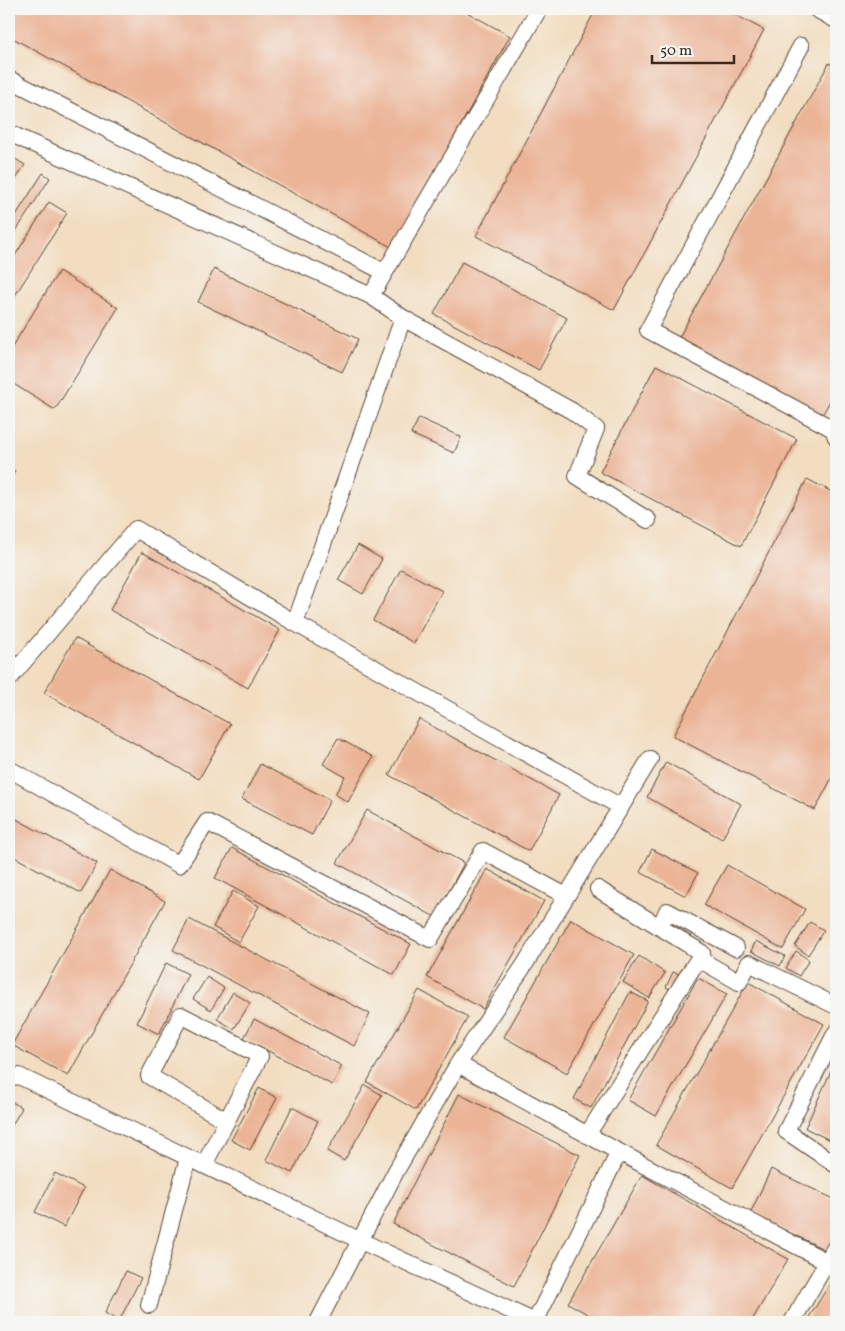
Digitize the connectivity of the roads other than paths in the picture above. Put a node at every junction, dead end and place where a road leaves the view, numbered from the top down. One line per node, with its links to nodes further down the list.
1 (539, 9): 7 (lane)
2 (816, 9): 3 (lane)
3 (836, 20)
4 (801, 46): 10 (lane)
5 (9, 79): 7 (lane)
6 (9, 133): 8 (lane)
7 (384, 272): 8 (lane)
8 (371, 296): 9 (lane)
9 (403, 318): 11 (lane); 12 (lane)
10 (836, 437)
11 (648, 520)
12 (295, 623): 13 (lane); 16 (lane)
13 (9, 679)
14 (650, 759): 16 (lane)
15 (9, 769): 18 (lane)
16 (621, 807): 18 (lane)
17 (598, 889): 19 (lane)
18 (566, 896): 24 (lane)
19 (660, 927): 20 (lane); 21 (lane)
20 (736, 948)
21 (699, 959): 22 (lane); 27 (lane)
22 (836, 1006)
23 (836, 1032): 31 (lane)
24 (458, 1064): 27 (lane); 32 (lane)
25 (9, 1078): 29 (lane)
26 (227, 1121): 26 (lane); 30 (lane)
27 (587, 1135): 28 (lane)
28 (619, 1152): 32 (lane); 34 (lane)
29 (188, 1158): 30 (lane); 35 (lane)
30 (204, 1165): 32 (lane)
31 (836, 1165)
32 (361, 1241): 36 (lane)
33 (836, 1246): 34 (lane)
34 (827, 1262): 37 (lane)
35 (149, 1305)
36 (318, 1322)
37 (792, 1322)

